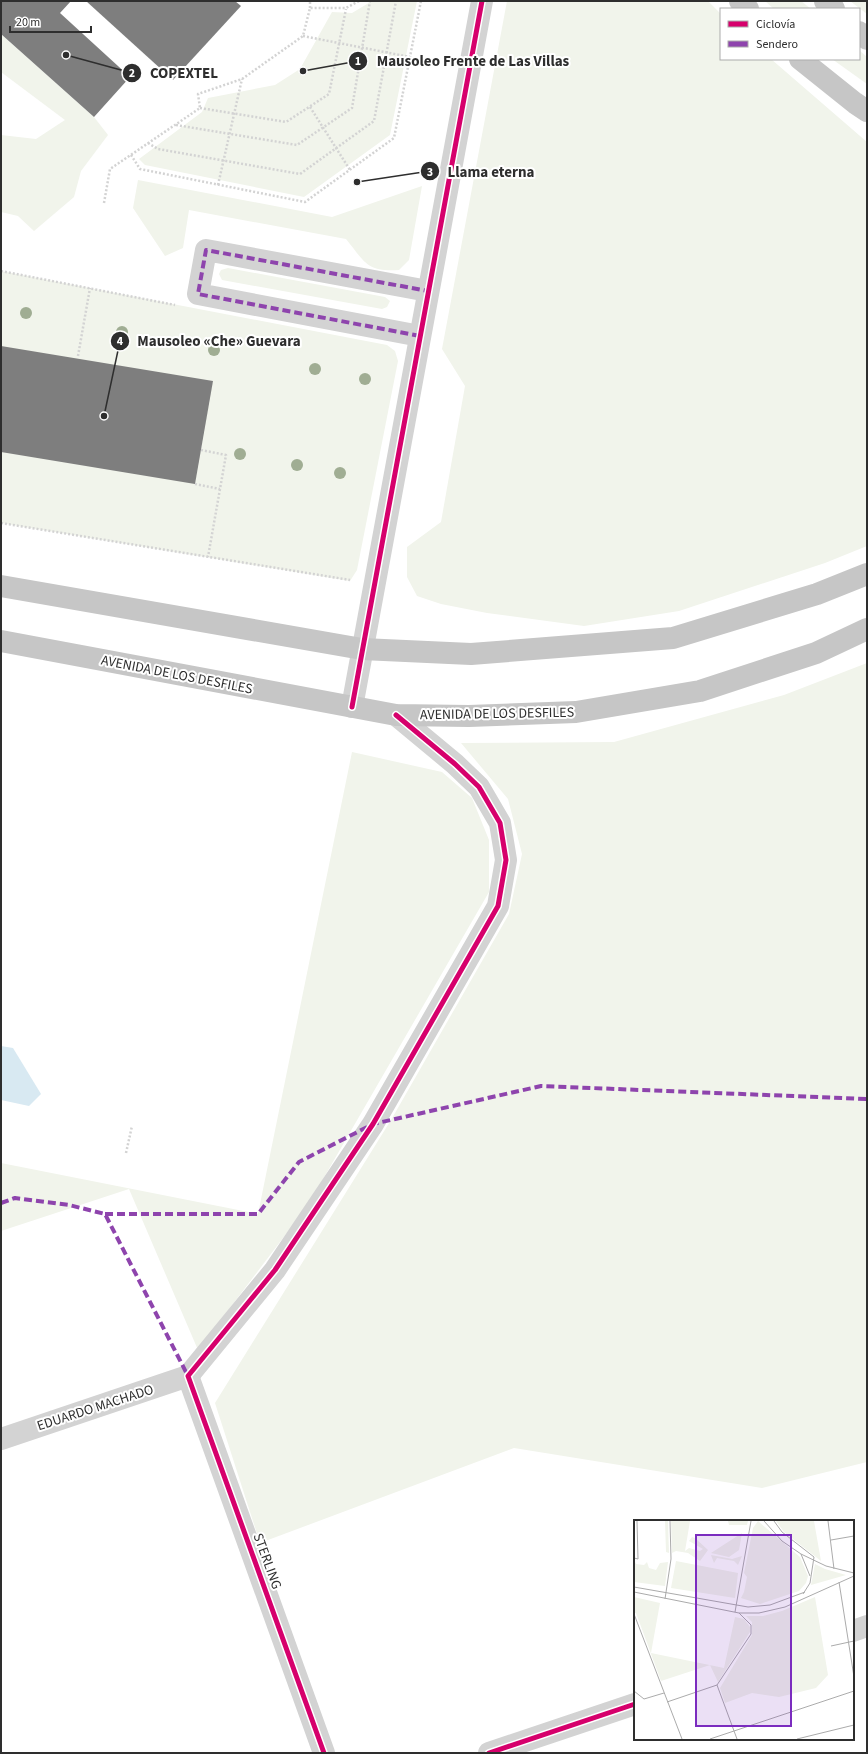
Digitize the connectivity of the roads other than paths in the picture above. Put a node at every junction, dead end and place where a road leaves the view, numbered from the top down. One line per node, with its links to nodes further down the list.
1 (482, 1): 6 (street)
2 (825, 1): 3 (main road)
3 (833, 8)
4 (801, 60): 5 (main road)
5 (867, 111)
6 (428, 292): 7 (street); 7 (street)
7 (420, 336): 12 (street)
8 (867, 574): 12 (main road)
9 (1, 586): 12 (main road)
10 (867, 630): 14 (main road, AVENIDA DE LOS DESFILES)
11 (1, 641): 13 (main road, AVENIDA DE LOS DESFILES)
12 (362, 649): 13 (street)
13 (352, 707): 14 (main road, AVENIDA DE LOS DESFILES)
14 (396, 715): 15 (street)
15 (188, 1376): 16 (street, EDUARDO MACHADO); 20 (street, STERLING)
16 (1, 1439)
17 (867, 1626): 18 (street)
18 (854, 1631)
19 (634, 1704): 21 (street)
20 (324, 1753)
21 (489, 1753)

